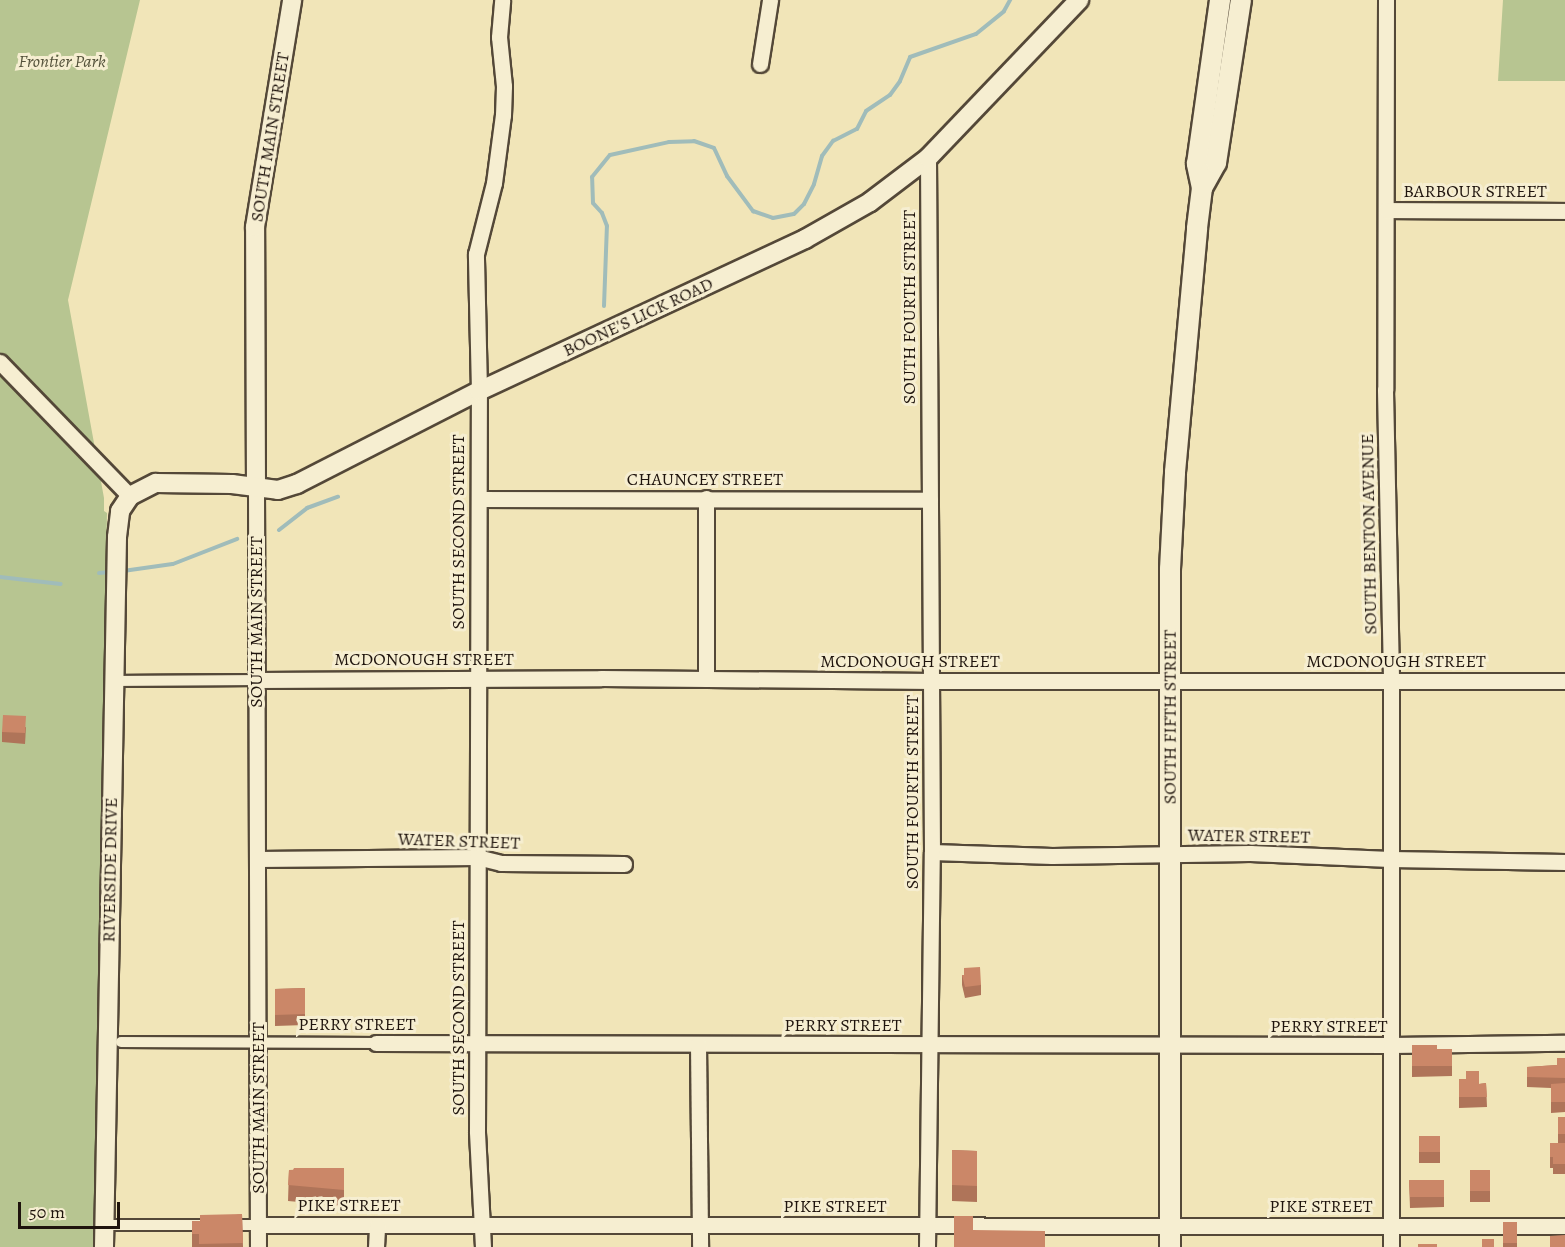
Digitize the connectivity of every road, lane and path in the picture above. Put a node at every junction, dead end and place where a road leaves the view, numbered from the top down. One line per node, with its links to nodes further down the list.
1 (292, 0): 15 (street, SOUTH MAIN STREET)
2 (502, 0): 14 (street, SOUTH SECOND STREET)
3 (770, 0): 8 (street)
4 (1079, 0): 9 (street, BOONE'S LICK ROAD)
5 (1220, 0): 10 (main road, SOUTH FIFTH STREET)
6 (1241, 0): 10 (main road, SOUTH FIFTH STREET)
7 (1386, 0): 11 (street, SOUTH BENTON AVENUE)
8 (760, 64)
9 (928, 158): 14 (street, BOONE'S LICK ROAD); 19 (street, SOUTH FOURTH STREET)
10 (1202, 188): 25 (main road, SOUTH FIFTH STREET)
11 (1386, 210): 12 (street, BARBOUR STREET); 26 (street, SOUTH BENTON AVENUE)
12 (1565, 211)
13 (0, 362): 16 (street)
14 (479, 391): 15 (street, BOONE'S LICK ROAD); 18 (street, SOUTH SECOND STREET)
15 (256, 488): 16 (street, BOONE'S LICK ROAD); 22 (street, SOUTH MAIN STREET)
16 (130, 496): 23 (street, RIVERSIDE DRIVE)
17 (706, 498): 18 (street, CHAUNCEY STREET); 19 (street, CHAUNCEY STREET); 21 (street)
18 (479, 499): 20 (street, SOUTH SECOND STREET)
19 (930, 500): 24 (street, SOUTH FOURTH STREET)
20 (477, 679): 21 (street, MCDONOUGH STREET); 22 (street, MCDONOUGH STREET); 30 (street, SOUTH SECOND STREET)
21 (706, 679): 24 (street, MCDONOUGH STREET)
22 (255, 680): 23 (street); 31 (street, SOUTH MAIN STREET)
23 (115, 681): 44 (street, RIVERSIDE DRIVE)
24 (932, 681): 25 (street, MCDONOUGH STREET); 28 (street, SOUTH FOURTH STREET)
25 (1171, 681): 26 (street, MCDONOUGH STREET); 29 (main road, SOUTH FIFTH STREET)
26 (1392, 681): 27 (street, MCDONOUGH STREET); 32 (street, SOUTH BENTON AVENUE)
27 (1565, 681)
28 (932, 852): 29 (street, WATER STREET); 41 (street, SOUTH FOURTH STREET)
29 (1169, 854): 32 (street, WATER STREET); 42 (main road, SOUTH FIFTH STREET)
30 (477, 857): 31 (street, WATER STREET); 34 (street, WATER STREET); 37 (street, SOUTH SECOND STREET)
31 (257, 859): 39 (street, SOUTH MAIN STREET)
32 (1390, 860): 33 (street, WATER STREET); 43 (street, SOUTH BENTON AVENUE)
33 (1565, 862)
34 (624, 864)
35 (121, 1042): 39 (street, PERRY STREET)
36 (376, 1043): 37 (street, PERRY STREET); 39 (street, PERRY STREET)
37 (477, 1043): 40 (street, PERRY STREET); 51 (street, SOUTH SECOND STREET)
38 (1565, 1043): 43 (street, PERRY STREET)
39 (258, 1044): 45 (street, SOUTH MAIN STREET)
40 (698, 1044): 41 (street, PERRY STREET); 47 (street)
41 (929, 1044): 42 (street, PERRY STREET); 48 (street, SOUTH FOURTH STREET)
42 (1170, 1045): 43 (street, PERRY STREET); 49 (main road, SOUTH FIFTH STREET)
43 (1391, 1046): 50 (street, SOUTH BENTON AVENUE)
44 (105, 1225): 45 (street, PIKE STREET); 53 (street, RIVERSIDE DRIVE)
45 (258, 1225): 46 (street, PIKE STREET); 54 (street, SOUTH MAIN STREET)
46 (376, 1225): 51 (street, PIKE STREET); 55 (street)
47 (700, 1225): 48 (street, PIKE STREET); 51 (street, PIKE STREET); 57 (street)
48 (927, 1225): 49 (street, PIKE STREET); 58 (street, SOUTH FOURTH STREET)
49 (1170, 1225): 50 (street, PIKE STREET); 59 (main road, SOUTH FIFTH STREET)
50 (1391, 1225): 52 (street, PIKE STREET); 60 (street, SOUTH BENTON AVENUE)
51 (483, 1226): 56 (street, SOUTH SECOND STREET)
52 (1565, 1226)
53 (104, 1247)
54 (258, 1247)
55 (376, 1247)
56 (483, 1247)
57 (700, 1247)
58 (927, 1247)
59 (1170, 1247)
60 (1391, 1247)

